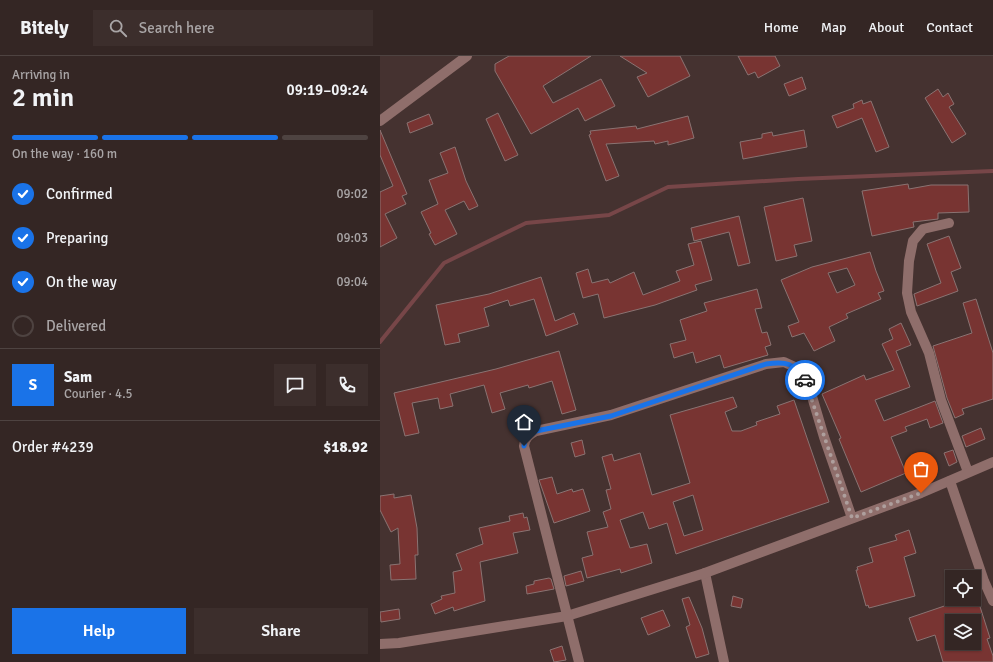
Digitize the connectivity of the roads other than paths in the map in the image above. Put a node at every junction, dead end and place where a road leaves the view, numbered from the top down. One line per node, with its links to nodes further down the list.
1 (467, 56): 2 (street)
2 (380, 121)
3 (949, 223): 5 (street)
4 (993, 462): 5 (street)
5 (968, 472): 6 (street)
6 (950, 481): 7 (street); 9 (street)
7 (852, 518): 8 (street); 10 (street)
8 (705, 573): 10 (street); 13 (street)
9 (993, 601)
10 (568, 616): 11 (street); 12 (street)
11 (380, 644)
12 (579, 662)
13 (724, 662)

